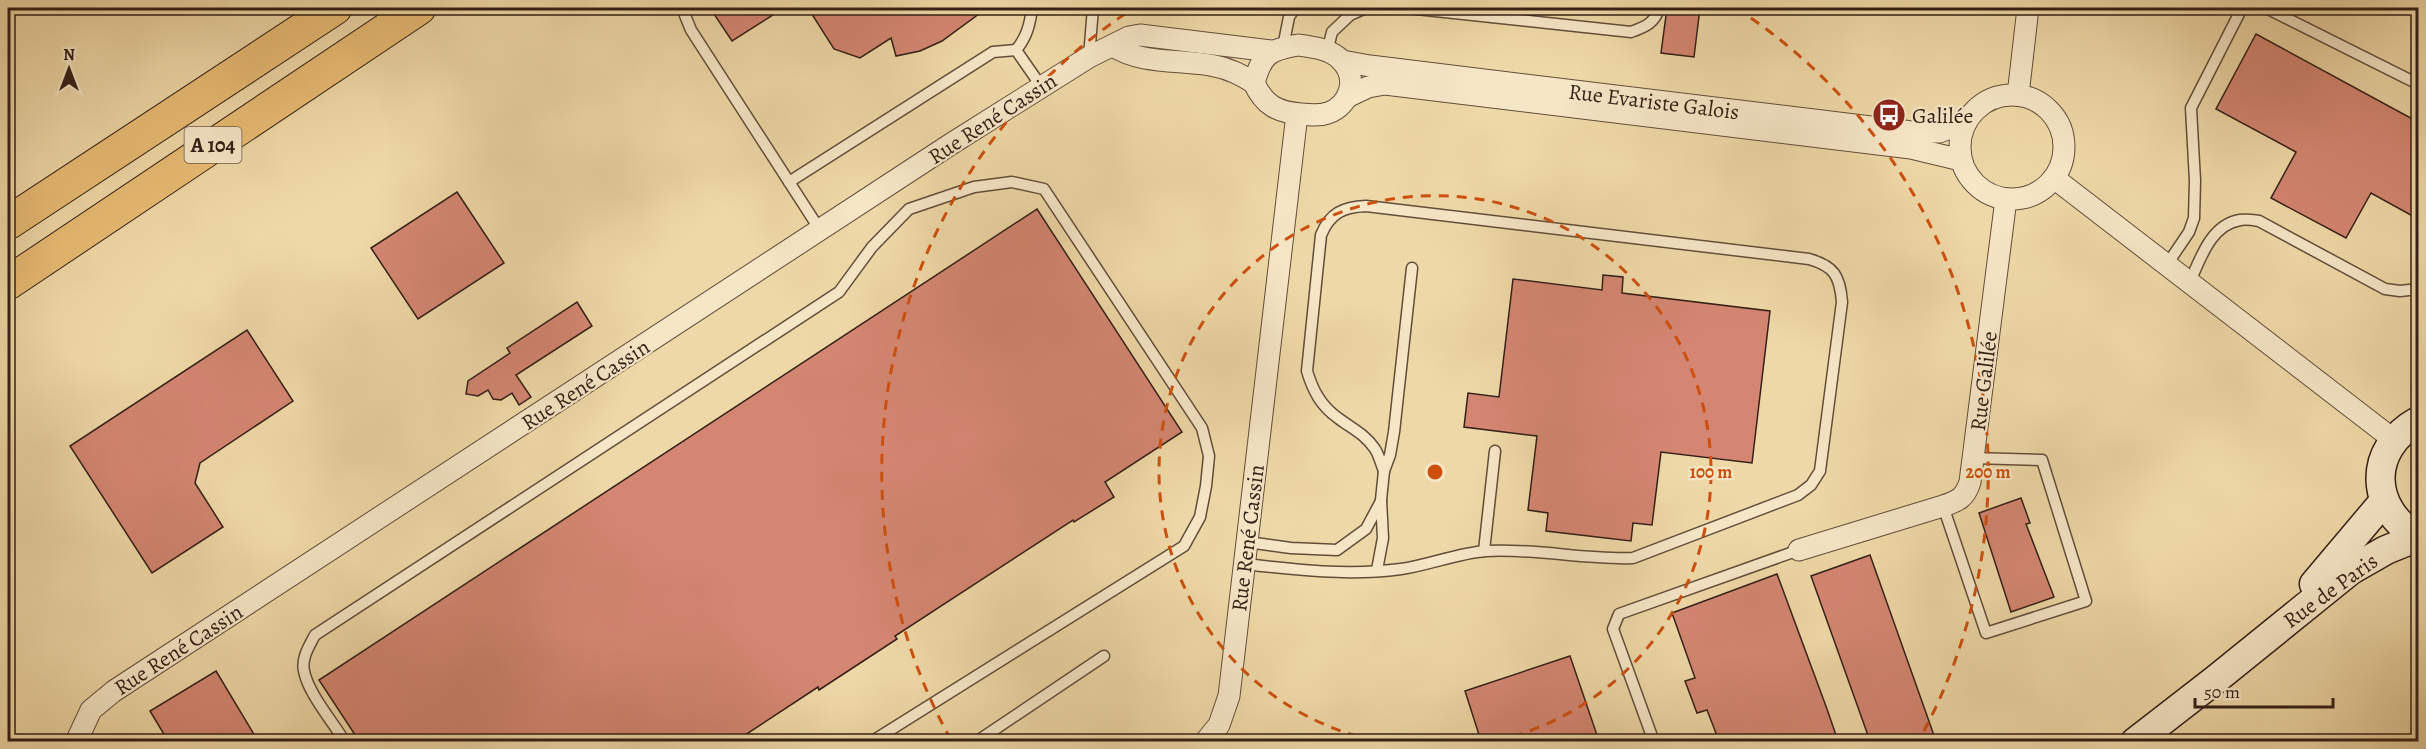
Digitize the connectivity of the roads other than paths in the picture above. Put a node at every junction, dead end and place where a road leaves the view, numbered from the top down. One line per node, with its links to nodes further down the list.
1 (335, 8): 29 (highway, A 104)
2 (419, 8): 33 (highway, A 104)
3 (682, 8): 27 (lane)
4 (1032, 8): 15 (lane)
5 (1093, 8): 17 (lane)
6 (1295, 8): 14 (lane)
7 (1366, 8): 16 (lane)
8 (1407, 8): 9 (lane)
9 (1659, 8)
10 (2028, 8): 21 (street)
11 (2242, 8): 31 (lane)
12 (2266, 8): 19 (lane)
13 (1113, 46): 14 (street, Rue Evariste Galois); 17 (street, Rue René Cassin); 18 (street, Rue Evariste Galois)
14 (1277, 49): 16 (street, Rue Evariste Galois); 18 (street)
15 (1016, 50): 20 (lane); 27 (lane)
16 (1335, 56): 22 (street); 24 (street, Rue Evariste Galois)
17 (1089, 57): 20 (street, Rue René Cassin)
18 (1254, 83): 23 (street, Rue Evariste Galois)
19 (2418, 84)
20 (1041, 86): 30 (street, Rue René Cassin)
21 (2018, 95): 24 (street); 26 (street)
22 (1349, 96): 23 (street, Rue Evariste Galois); 25 (street, Rue Evariste Galois)
23 (1297, 114): 45 (street, Rue René Cassin)
24 (1965, 123): 25 (street)
25 (1961, 160): 28 (street)
26 (2054, 178): 28 (street); 31 (street)
27 (789, 182): 30 (lane)
28 (2006, 199): 39 (street, Rue Galilée)
29 (8, 223)
30 (820, 230): 52 (street, Rue René Cassin)
31 (2166, 266): 34 (street)
32 (1412, 268): 40 (lane)
33 (8, 283)
34 (2189, 284): 35 (lane); 37 (street)
35 (2418, 288)
36 (2418, 421): 37 (street)
37 (2394, 440): 42 (street)
38 (1495, 451): 47 (lane)
39 (1973, 458): 43 (street, Rue Galilée); 43 (lane)
40 (1384, 471): 41 (lane); 47 (lane)
41 (1382, 500): 45 (lane); 49 (lane)
42 (2384, 501): 44 (street); 50 (street, Rue de Paris)
43 (1943, 506): 46 (street, Rue Galilée)
44 (2418, 537): 50 (street, Rue de Paris)
45 (1247, 542): 48 (street, Rue René Cassin)
46 (1799, 550): 57 (lane)
47 (1484, 551): 49 (lane)
48 (1245, 564): 49 (lane); 56 (street, Rue René Cassin)
49 (1377, 570)
50 (2276, 629): 58 (street, Rue de Paris)
51 (1104, 656): 55 (lane)
52 (76, 741)
53 (345, 741): 54 (lane)
54 (871, 741)
55 (976, 741)
56 (1208, 741)
57 (1654, 741)
58 (2135, 741)

